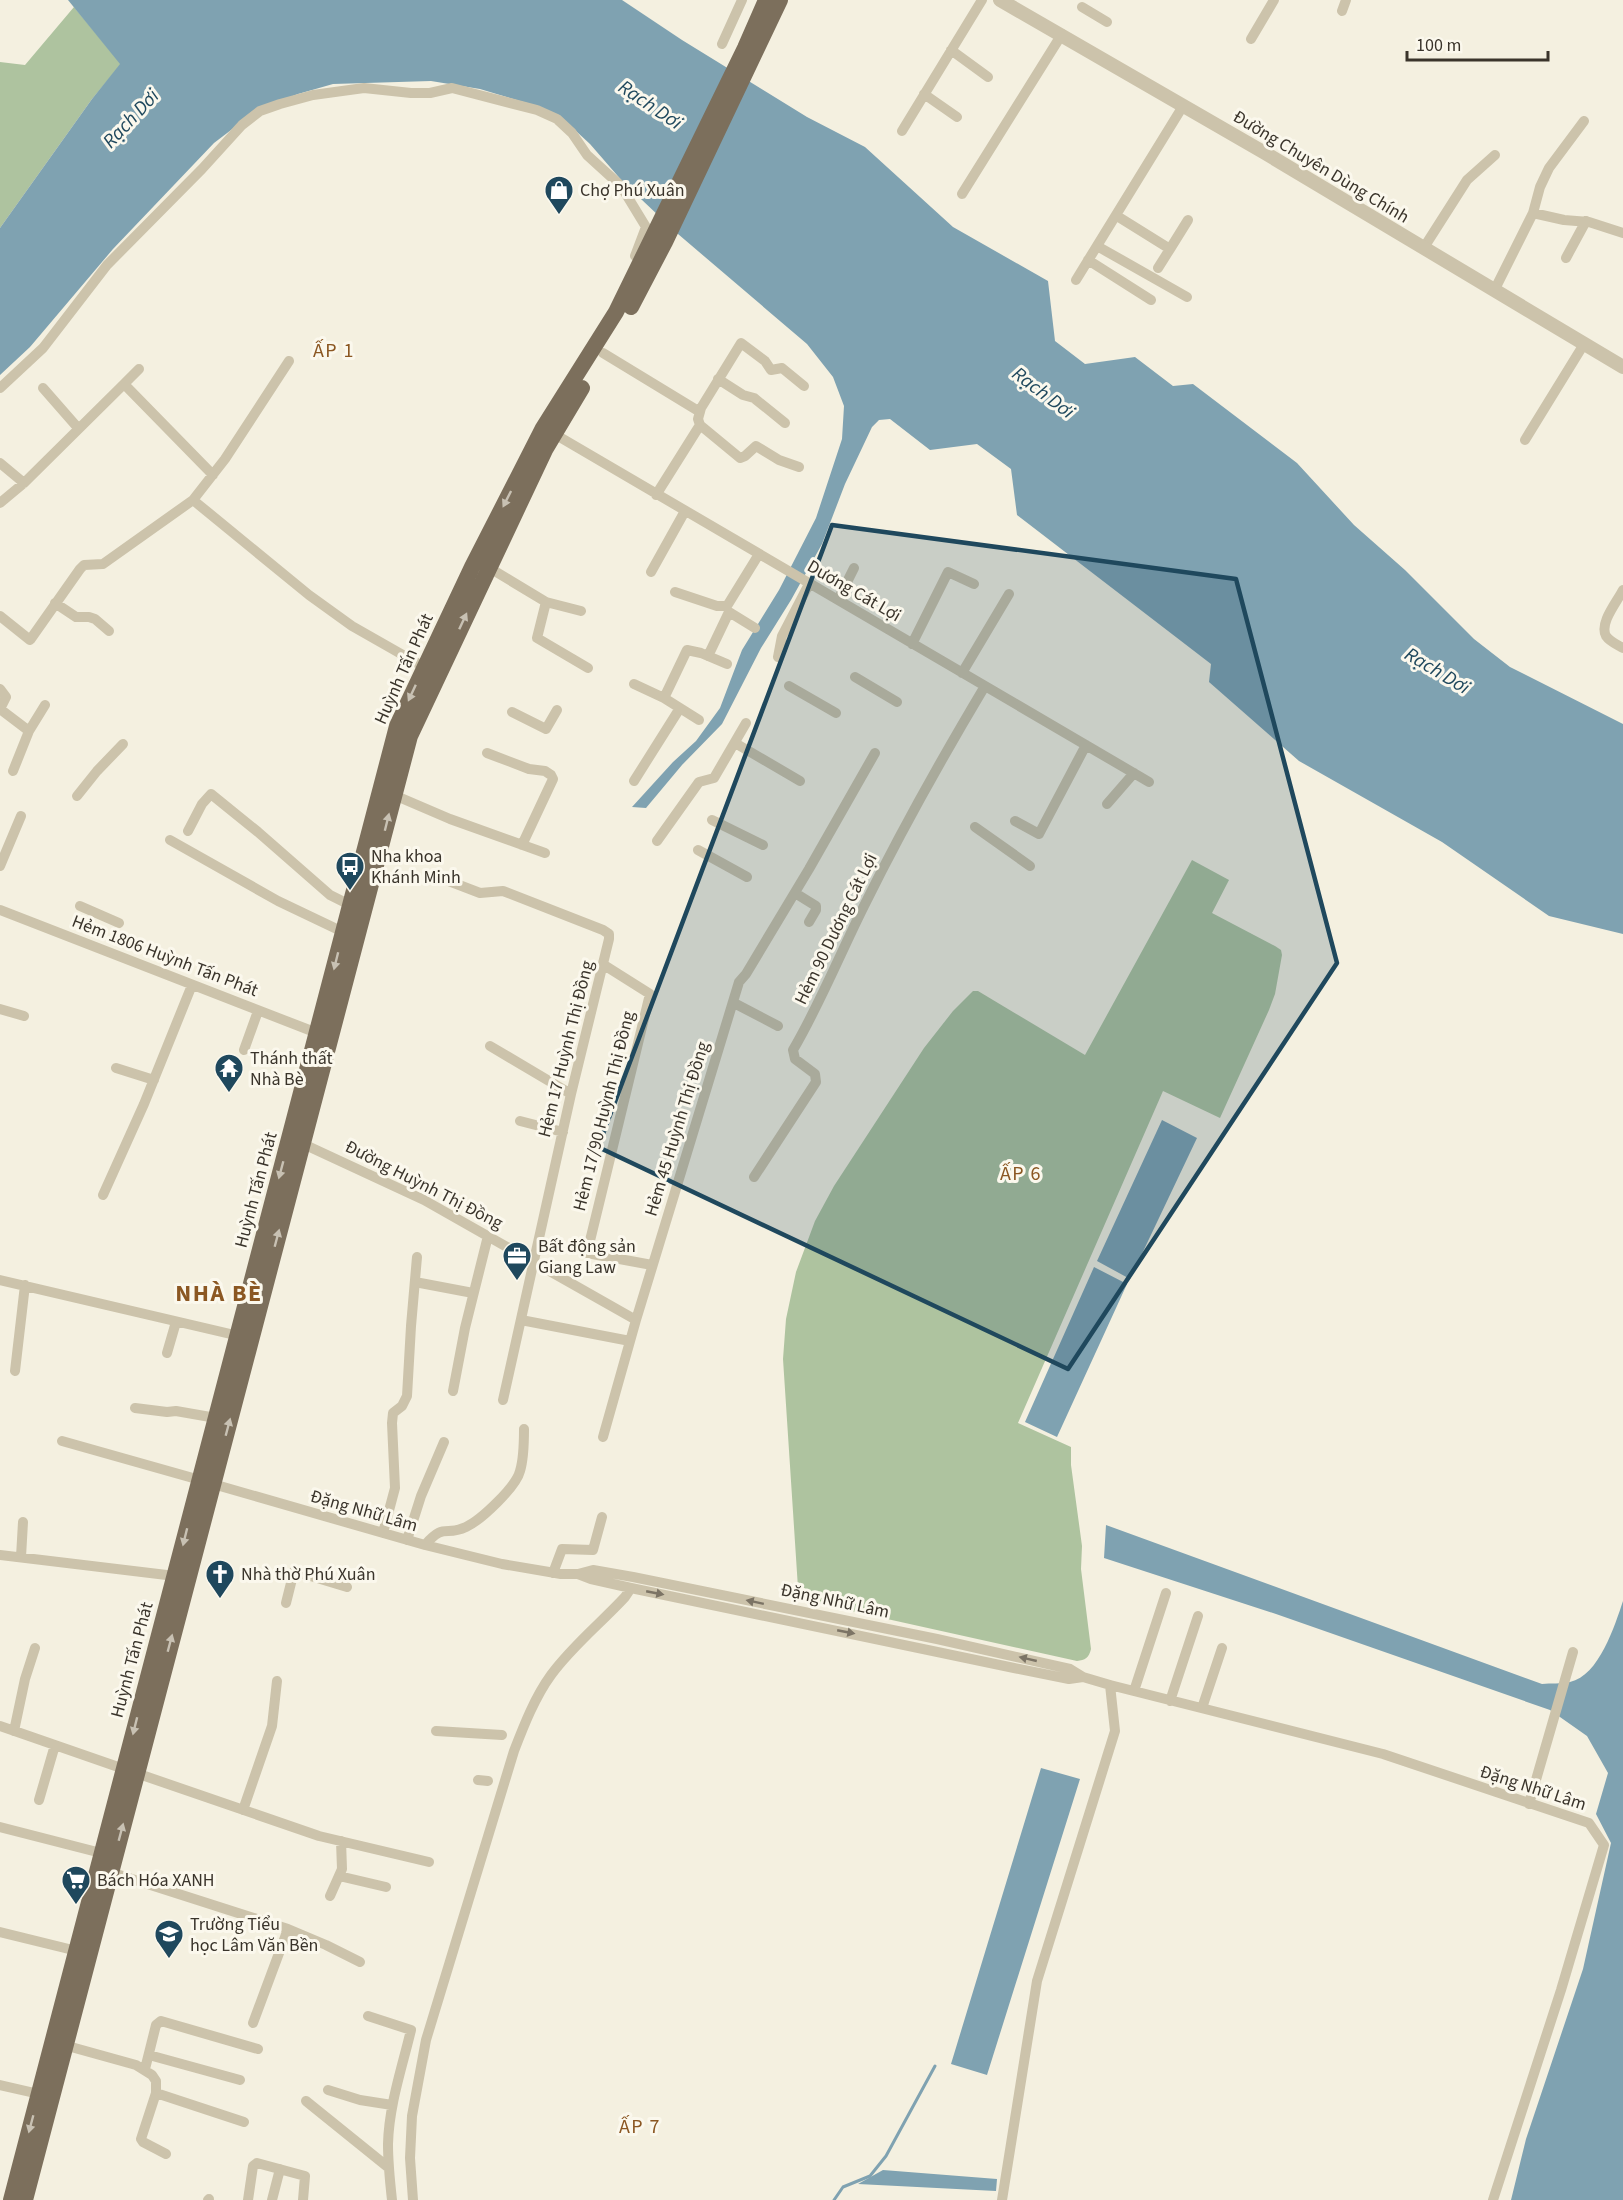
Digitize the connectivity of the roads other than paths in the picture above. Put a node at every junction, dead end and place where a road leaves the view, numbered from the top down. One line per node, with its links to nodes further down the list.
1 (742, 0): 13 (street)
2 (766, 0): 15 (main road)
3 (780, 0): 15 (main road)
4 (982, 0): 14 (street)
5 (1000, 0): 11 (street, Đường Chuyên Dùng Chính)
6 (1274, 0): 12 (street)
7 (1346, 0): 9 (street)
8 (1082, 7): 10 (street)
9 (1342, 11)
10 (1107, 22)
11 (1062, 34): 18 (street, Đường Chuyên Dùng Chính); 23 (street)
12 (1251, 39)
13 (722, 44)
14 (951, 50): 16 (street); 17 (street)
15 (750, 51): 40 (main road, Huỳnh Tấn Phát)
16 (988, 77)
17 (924, 94): 19 (street); 21 (street)
18 (1184, 106): 25 (street); 31 (street, Đường Chuyên Dùng Chính)
19 (957, 117)
20 (1584, 121): 24 (street)
21 (902, 130)
22 (1496, 155): 31 (street)
23 (962, 194)
24 (1533, 213): 27 (street); 36 (street)
25 (1117, 216): 29 (street); 30 (street)
26 (1188, 220): 30 (street)
27 (1586, 221): 28 (street); 32 (street)
28 (1623, 233)
29 (1097, 246): 33 (street); 37 (street)
30 (1170, 249): 34 (street)
31 (1423, 249): 36 (street, Đường Chuyên Dùng Chính)
32 (1566, 258)
33 (1088, 261): 35 (street); 38 (street)
34 (1158, 268)
35 (1076, 280)
36 (1494, 291): 39 (street, Đường Chuyên Dùng Chính)
37 (1187, 297)
38 (1151, 300)
39 (1584, 344): 42 (street, Đường Chuyên Dùng Chính); 54 (street)
40 (599, 349): 47 (street); 49 (street); 53 (main road, Huỳnh Tấn Phát)
41 (288, 361): 57 (street)
42 (1623, 366)
43 (139, 369): 45 (street)
44 (718, 379): 46 (street); 49 (street); 50 (street)
45 (124, 384): 52 (street); 57 (street)
46 (804, 386)
47 (0, 388)
48 (43, 388): 52 (street)
49 (700, 412): 51 (street)
50 (785, 423)
51 (700, 425): 56 (street); 59 (street)
52 (78, 428): 58 (street)
53 (549, 431): 59 (street, Dương Cát Lợi); 64 (main road, Huỳnh Tấn Phát); 85 (main road, Huỳnh Tấn Phát, one-way to 85)
54 (1524, 440)
55 (0, 463): 58 (street)
56 (800, 467)
57 (213, 475): 60 (street)
58 (24, 483): 61 (street)
59 (656, 495): 62 (street, Dương Cát Lợi)
60 (193, 500): 74 (street); 85 (street)
61 (0, 503)
62 (685, 511): 63 (street, Dương Cát Lợi); 66 (street)
63 (759, 554): 67 (street, Dương Cát Lợi); 70 (street)
64 (488, 567): 73 (street); 85 (main road, Huỳnh Tấn Phát, one-way to 64)
65 (854, 568): 72 (street)
66 (651, 572)
67 (808, 583): 72 (street, Dương Cát Lợi); 82 (street)
68 (974, 584): 79 (street)
69 (1623, 590): 80 (street)
70 (675, 592)
71 (1009, 594): 86 (street)
72 (838, 600): 79 (street, Dương Cát Lợi)
73 (546, 602): 75 (street); 84 (street)
74 (55, 603): 76 (street); 78 (street)
75 (581, 611)
76 (0, 616)
77 (755, 628): 81 (street)
78 (110, 631)
79 (912, 644): 86 (street, Dương Cát Lợi)
80 (1623, 648)
81 (708, 656): 83 (street); 92 (street)
82 (778, 657)
83 (726, 664)
84 (588, 668)
85 (431, 671): 112 (main road, Huỳnh Tấn Phát); 131 (main road, Huỳnh Tấn Phát, one-way to 131)
86 (962, 673): 90 (street, Dương Cát Lợi)
87 (855, 677): 93 (street)
88 (634, 684): 92 (street)
89 (789, 686): 98 (street)
90 (985, 686): 104 (street, Dương Cát Lợi); 153 (street, Hẻm 90 Dương Cát Lợi)
91 (0, 690): 101 (street)
92 (664, 698): 95 (street)
93 (897, 702)
94 (45, 705): 101 (street)
95 (680, 708): 99 (street); 110 (street)
96 (557, 710): 97 (street)
97 (512, 712)
98 (836, 713)
99 (699, 720)
100 (746, 723): 102 (street)
101 (29, 731): 107 (street)
102 (735, 743): 109 (street); 121 (street)
103 (123, 744): 113 (street)
104 (1086, 745): 108 (street, Dương Cát Lợi); 117 (street)
105 (487, 753): 122 (street)
106 (875, 753): 130 (street)
107 (13, 771)
108 (1134, 773): 111 (street, Dương Cát Lợi); 114 (street)
109 (800, 781)
110 (634, 782)
111 (1149, 782)
112 (394, 795): 122 (street); 152 (main road, Huỳnh Tấn Phát, one-way to 112)
113 (77, 796)
114 (1107, 804)
115 (21, 816): 126 (street)
116 (711, 820): 123 (street)
117 (1015, 821)
118 (975, 827): 127 (street)
119 (188, 831): 131 (street)
120 (171, 840): 136 (street)
121 (657, 841)
122 (522, 845): 125 (street)
123 (763, 846)
124 (698, 850): 129 (street)
125 (545, 853)
126 (0, 866)
127 (1030, 866)
128 (433, 874): 137 (street, Hẻm 17 Huỳnh Thị Đồng)
129 (747, 877)
130 (795, 893): 134 (street); 139 (street, Hẻm 45 Huỳnh Thị Đồng)
131 (350, 905): 136 (main road, Huỳnh Tấn Phát)
132 (80, 906): 135 (street)
133 (0, 910): 138 (street, Hẻm 1806 Huỳnh Tấn Phát)
134 (809, 922)
135 (119, 923)
136 (343, 932): 144 (main road, Huỳnh Tấn Phát, one-way to 144)
137 (604, 965): 149 (street, Hẻm 17 Huỳnh Thị Đồng); 158 (street, Hẻm 17/90 Huỳnh Thị Đồng)
138 (192, 985): 141 (street, Hẻm 1806 Huỳnh Tấn Phát); 148 (street)
139 (734, 1003): 143 (street); 158 (street, Hẻm 45 Huỳnh Thị Đồng)
140 (0, 1009): 142 (street)
141 (258, 1011): 144 (street, Hẻm 1806 Huỳnh Tấn Phát); 146 (street)
142 (24, 1017)
143 (778, 1026)
144 (317, 1033): 152 (main road, Huỳnh Tấn Phát)
145 (490, 1046): 149 (street)
146 (244, 1050)
147 (116, 1068): 148 (street)
148 (154, 1080): 154 (street)
149 (571, 1094): 151 (street, Hẻm 17 Huỳnh Thị Đồng)
150 (520, 1121): 151 (street)
151 (563, 1132): 157 (street, Hẻm 17 Huỳnh Thị Đồng)
152 (296, 1141): 155 (street, Đường Huỳnh Thị Đồng); 166 (main road, Huỳnh Tấn Phát, one-way to 166); 178 (main road, Huỳnh Tấn Phát, one-way to 152)
153 (754, 1177)
154 (103, 1195)
155 (488, 1236): 157 (street, Đường Huỳnh Thị Đồng); 162 (street)
156 (417, 1257): 160 (street)
157 (534, 1262): 163 (street, Hẻm 17 Huỳnh Thị Đồng); 164 (street, Đường Huỳnh Thị Đồng)
158 (652, 1265): 164 (street, Hẻm 45 Huỳnh Thị Đồng)
159 (0, 1280): 161 (street)
160 (415, 1282): 162 (street); 181 (street)
161 (25, 1285): 165 (street); 169 (street)
162 (473, 1293): 170 (street)
163 (521, 1320): 167 (street); 171 (street, Hẻm 17 Huỳnh Thị Đồng)
164 (636, 1320): 167 (street, Hẻm 45 Huỳnh Thị Đồng)
165 (176, 1322): 166 (street); 168 (street)
166 (238, 1336): 173 (main road, Huỳnh Tấn Phát)
167 (630, 1341): 175 (street, Hẻm 45 Huỳnh Thị Đồng)
168 (167, 1353)
169 (15, 1371)
170 (453, 1391)
171 (503, 1400)
172 (135, 1408): 173 (street)
173 (216, 1418): 178 (main road, Huỳnh Tấn Phát)
174 (524, 1429): 183 (street)
175 (603, 1437)
176 (62, 1441): 178 (street, Đặng Nhữ Lâm)
177 (444, 1443): 182 (street)
178 (206, 1482): 181 (street, Đặng Nhữ Lâm); 188 (main road, Huỳnh Tấn Phát, one-way to 188); 208 (main road, Huỳnh Tấn Phát, one-way to 178)
179 (602, 1517): 186 (street)
180 (23, 1522): 185 (street)
181 (383, 1533): 182 (street, Đặng Nhữ Lâm)
182 (407, 1540): 183 (street, Đặng Nhữ Lâm)
183 (425, 1545): 186 (street, Đặng Nhữ Lâm)
184 (0, 1555): 185 (street)
185 (21, 1557): 188 (street)
186 (553, 1573): 187 (street, Đặng Nhữ Lâm)
187 (578, 1574): 190 (street, Đặng Nhữ Lâm); 197 (street, Đặng Nhữ Lâm, one-way to 187)
188 (175, 1576): 208 (main road, Huỳnh Tấn Phát, one-way to 208)
189 (346, 1587): 192 (street)
190 (631, 1588): 197 (street, Đặng Nhữ Lâm, one-way to 197); 248 (street)
191 (1166, 1593): 200 (street)
192 (286, 1603)
193 (1198, 1616): 201 (street)
194 (35, 1648): 204 (street)
195 (1222, 1648): 202 (street)
196 (1573, 1652): 210 (street)
197 (1083, 1677): 199 (street, Đặng Nhữ Lâm)
198 (277, 1681): 211 (street)
199 (1110, 1685): 200 (street, Đặng Nhữ Lâm); 249 (street)
200 (1134, 1691): 201 (street, Đặng Nhữ Lâm)
201 (1170, 1701): 202 (street, Đặng Nhữ Lâm)
202 (1202, 1708): 210 (street, Đặng Nhữ Lâm)
203 (0, 1726): 204 (street)
204 (14, 1731): 207 (street)
205 (436, 1731): 206 (street)
206 (496, 1735)
207 (55, 1745): 208 (street); 209 (street)
208 (130, 1771): 211 (street); 214 (main road, Huỳnh Tấn Phát); 216 (main road, Huỳnh Tấn Phát, one-way to 208)
209 (39, 1800)
210 (1529, 1804): 250 (street, Đặng Nhữ Lâm)
211 (243, 1810): 213 (street)
212 (0, 1827): 214 (street)
213 (341, 1841): 215 (street); 217 (street)
214 (101, 1853): 220 (main road, Huỳnh Tấn Phát)
215 (429, 1862)
216 (110, 1872): 220 (main road, Huỳnh Tấn Phát); 221 (street)
217 (339, 1876): 218 (street); 219 (street)
218 (386, 1887)
219 (330, 1896)
220 (89, 1927): 223 (main road, Huỳnh Tấn Phát); 227 (main road, Huỳnh Tấn Phát)
221 (288, 1929): 224 (street); 226 (street)
222 (0, 1932): 223 (street)
223 (77, 1951): 235 (main road, Huỳnh Tấn Phát)
224 (360, 1962)
225 (368, 2016): 237 (street)
226 (253, 2023)
227 (64, 2045): 230 (street); 243 (main road, Huỳnh Tấn Phát)
228 (258, 2049): 229 (street)
229 (149, 2055): 230 (street); 231 (street)
230 (145, 2069): 234 (street)
231 (240, 2080)
232 (0, 2085): 235 (street)
233 (328, 2090): 237 (street)
234 (156, 2093): 238 (street); 239 (street)
235 (39, 2094): 242 (main road, Huỳnh Tấn Phát, one-way to 242)
236 (306, 2101): 240 (street)
237 (392, 2105): 240 (street)
238 (244, 2122)
239 (166, 2154)
240 (389, 2168): 247 (street)
241 (280, 2169): 244 (street); 245 (street); 246 (street)
242 (11, 2200)
243 (25, 2200)
244 (248, 2200)
245 (272, 2200)
246 (303, 2200)
247 (392, 2200)
248 (413, 2200)
249 (1002, 2200)
250 (1493, 2200)

